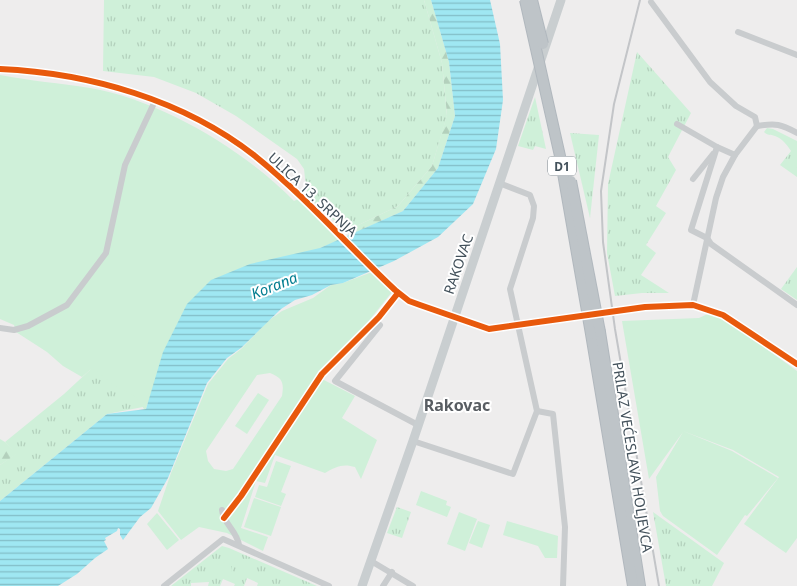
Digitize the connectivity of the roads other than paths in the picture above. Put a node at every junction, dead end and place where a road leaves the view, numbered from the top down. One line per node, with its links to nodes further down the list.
1 (525, 0): 23 (highway, D1, bridge)
2 (532, 0): 23 (highway, D1, bridge)
3 (559, 1): 15 (main road, RAKOVAC)
4 (651, 2): 10 (street)
5 (738, 32): 6 (street)
6 (797, 54)
7 (0, 69): 8 (street, ULICA 13. SRPNJA)
8 (155, 101): 19 (street, ULICA 13. SRPNJA); 22 (street)
9 (677, 124): 12 (street)
10 (758, 126): 11 (street); 13 (street)
11 (797, 133)
12 (716, 149): 13 (street); 14 (street); 16 (street)
13 (734, 155): 16 (street)
14 (693, 179)
15 (499, 183): 19 (main road, RAKOVAC); 21 (street)
16 (707, 238): 17 (street); 18 (street)
17 (693, 304): 21 (street, ULICA 13. SRPNJA); 24 (street)
18 (797, 305)
19 (454, 317): 21 (street, ULICA 13. SRPNJA); 26 (main road, RAKOVAC)
20 (380, 325): 26 (street)
21 (519, 325): 25 (street)
22 (0, 328)
23 (595, 333): 38 (highway, PRILAZ VEĆESLAVA HOLJEVCA / D1); 39 (highway, PRILAZ VEĆESLAVA HOLJEVCA / D1)
24 (797, 364)
25 (537, 411): 27 (street); 37 (street)
26 (418, 425): 27 (main road, RAKOVAC)
27 (413, 441): 30 (main road, RAKOVAC)
28 (222, 510): 29 (street)
29 (238, 545): 32 (street); 33 (street)
30 (371, 561): 31 (street); 34 (main road, RAKOVAC)
31 (392, 572): 35 (street); 36 (street)
32 (164, 586)
33 (329, 586)
34 (362, 586)
35 (383, 586)
36 (413, 586)
37 (563, 586)
38 (633, 586)
39 (640, 586)

